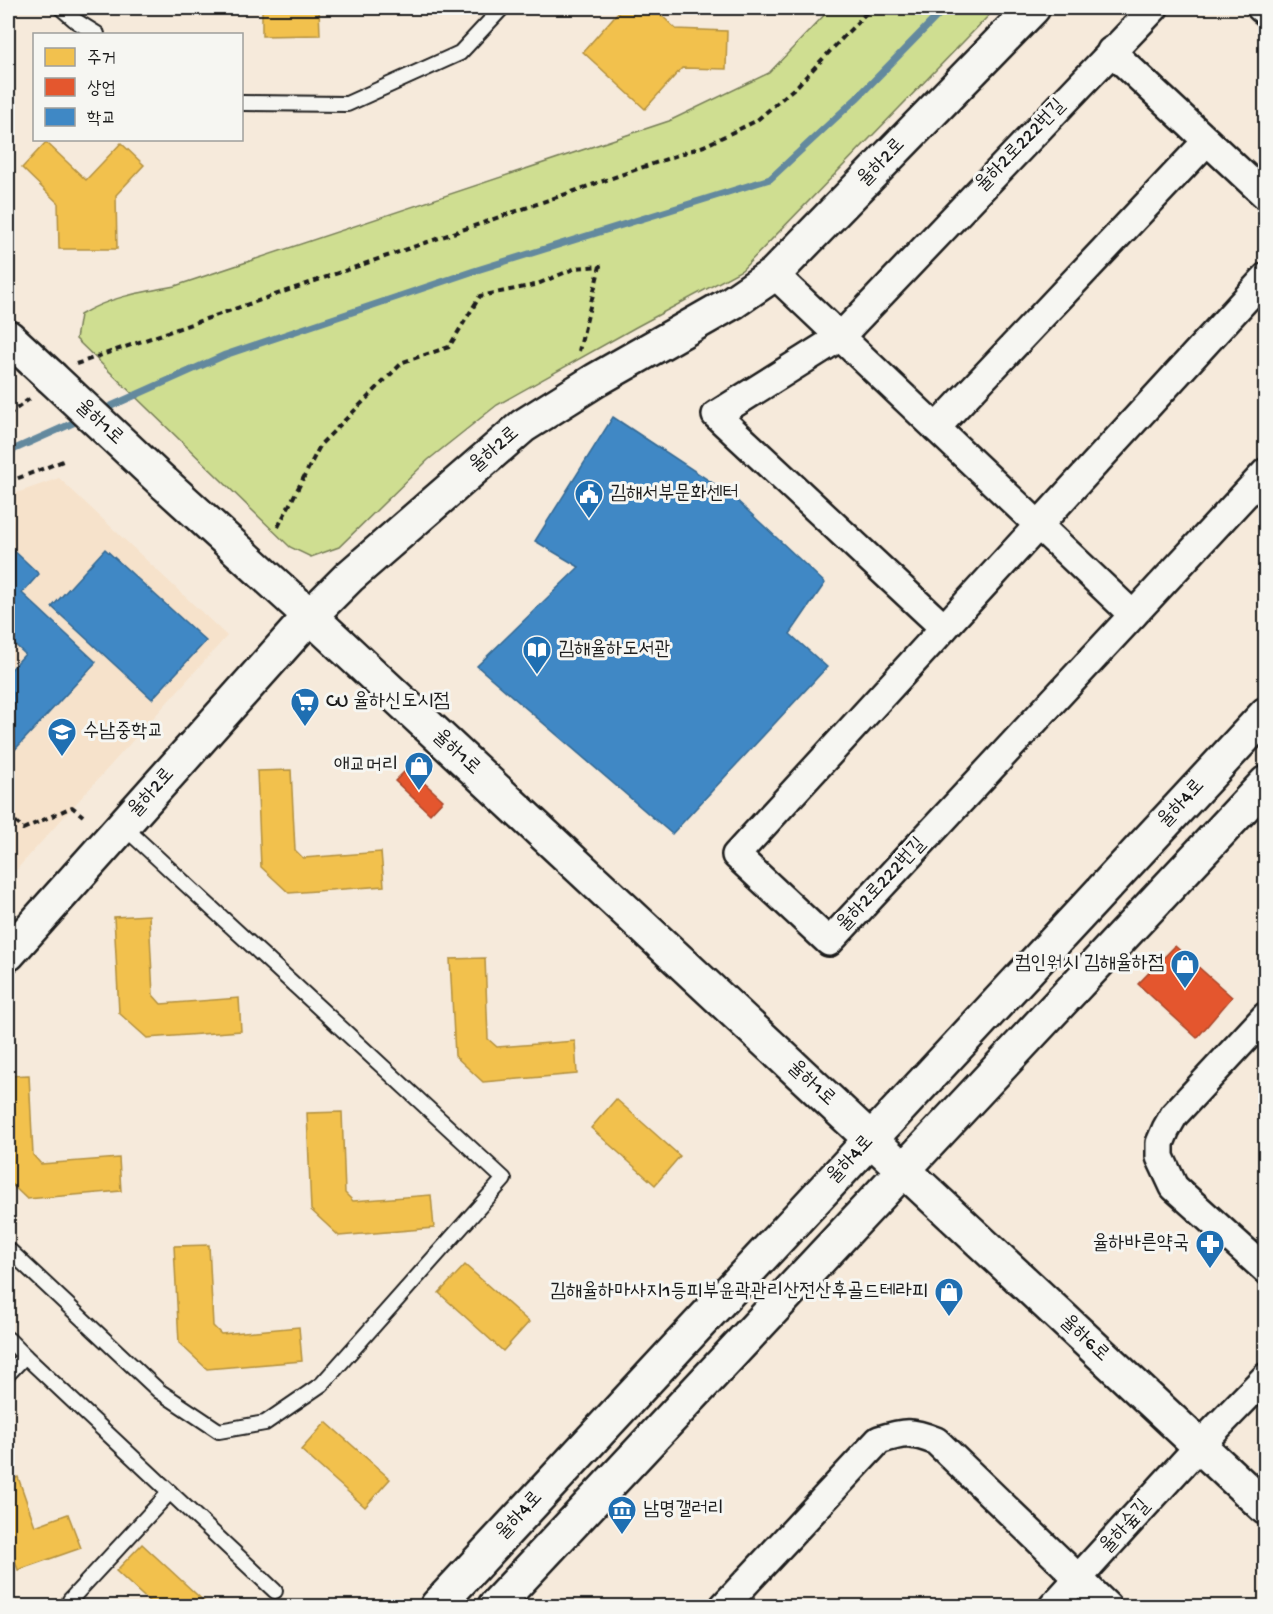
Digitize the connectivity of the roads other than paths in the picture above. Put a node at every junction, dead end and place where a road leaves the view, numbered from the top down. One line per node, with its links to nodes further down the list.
1 (61, 8): 7 (lane)
2 (502, 8): 9 (lane)
3 (1033, 8): 12 (street, 율하2로)
4 (1154, 8): 8 (street, 율하2로222번길)
5 (1261, 8): 6 (street)
6 (1266, 12)
7 (95, 33)
8 (1111, 51): 10 (street); 15 (street, 율하2로222번길)
9 (243, 103)
10 (1207, 141): 11 (street); 16 (street)
11 (1266, 196)
12 (774, 274): 15 (street); 20 (street, 율하2로)
13 (1266, 277): 18 (street, 율하2로222번길)
14 (8, 337): 20 (street, 율하1로, bridge)
15 (840, 337): 16 (street); 21 (street, 율하2로222번길)
16 (936, 428): 18 (street)
17 (1266, 472): 19 (street, 율하2로222번길)
18 (1038, 525): 19 (street); 21 (street, 율하2로222번길)
19 (1133, 615): 21 (street, 율하2로222번길)
20 (310, 616): 24 (street, 율하2로); 27 (street, 율하1로)
21 (944, 628)
22 (1266, 714): 27 (street, 율하4로)
23 (1266, 783): 28 (street)
24 (123, 826): 25 (street, 율하2로); 29 (lane)
25 (8, 954)
26 (1266, 1016): 30 (street)
27 (870, 1140): 28 (street, 율하1로); 41 (street, 율하4로)
28 (903, 1170): 35 (street, 율하6로); 42 (street)
29 (8, 1249)
30 (1266, 1270)
31 (8, 1339): 32 (lane)
32 (26, 1356): 33 (lane); 36 (lane)
33 (8, 1374)
34 (1266, 1377): 35 (street, 율하숲길)
35 (1199, 1446): 37 (street, 율하6로); 38 (street, 율하숲길)
36 (170, 1492): 39 (lane); 40 (lane)
37 (1266, 1508)
38 (1078, 1579): 43 (street); 44 (street, 율하숲길); 45 (street)
39 (275, 1591)
40 (70, 1604)
41 (436, 1606)
42 (495, 1606)
43 (724, 1606)
44 (1053, 1606)
45 (1107, 1606)

